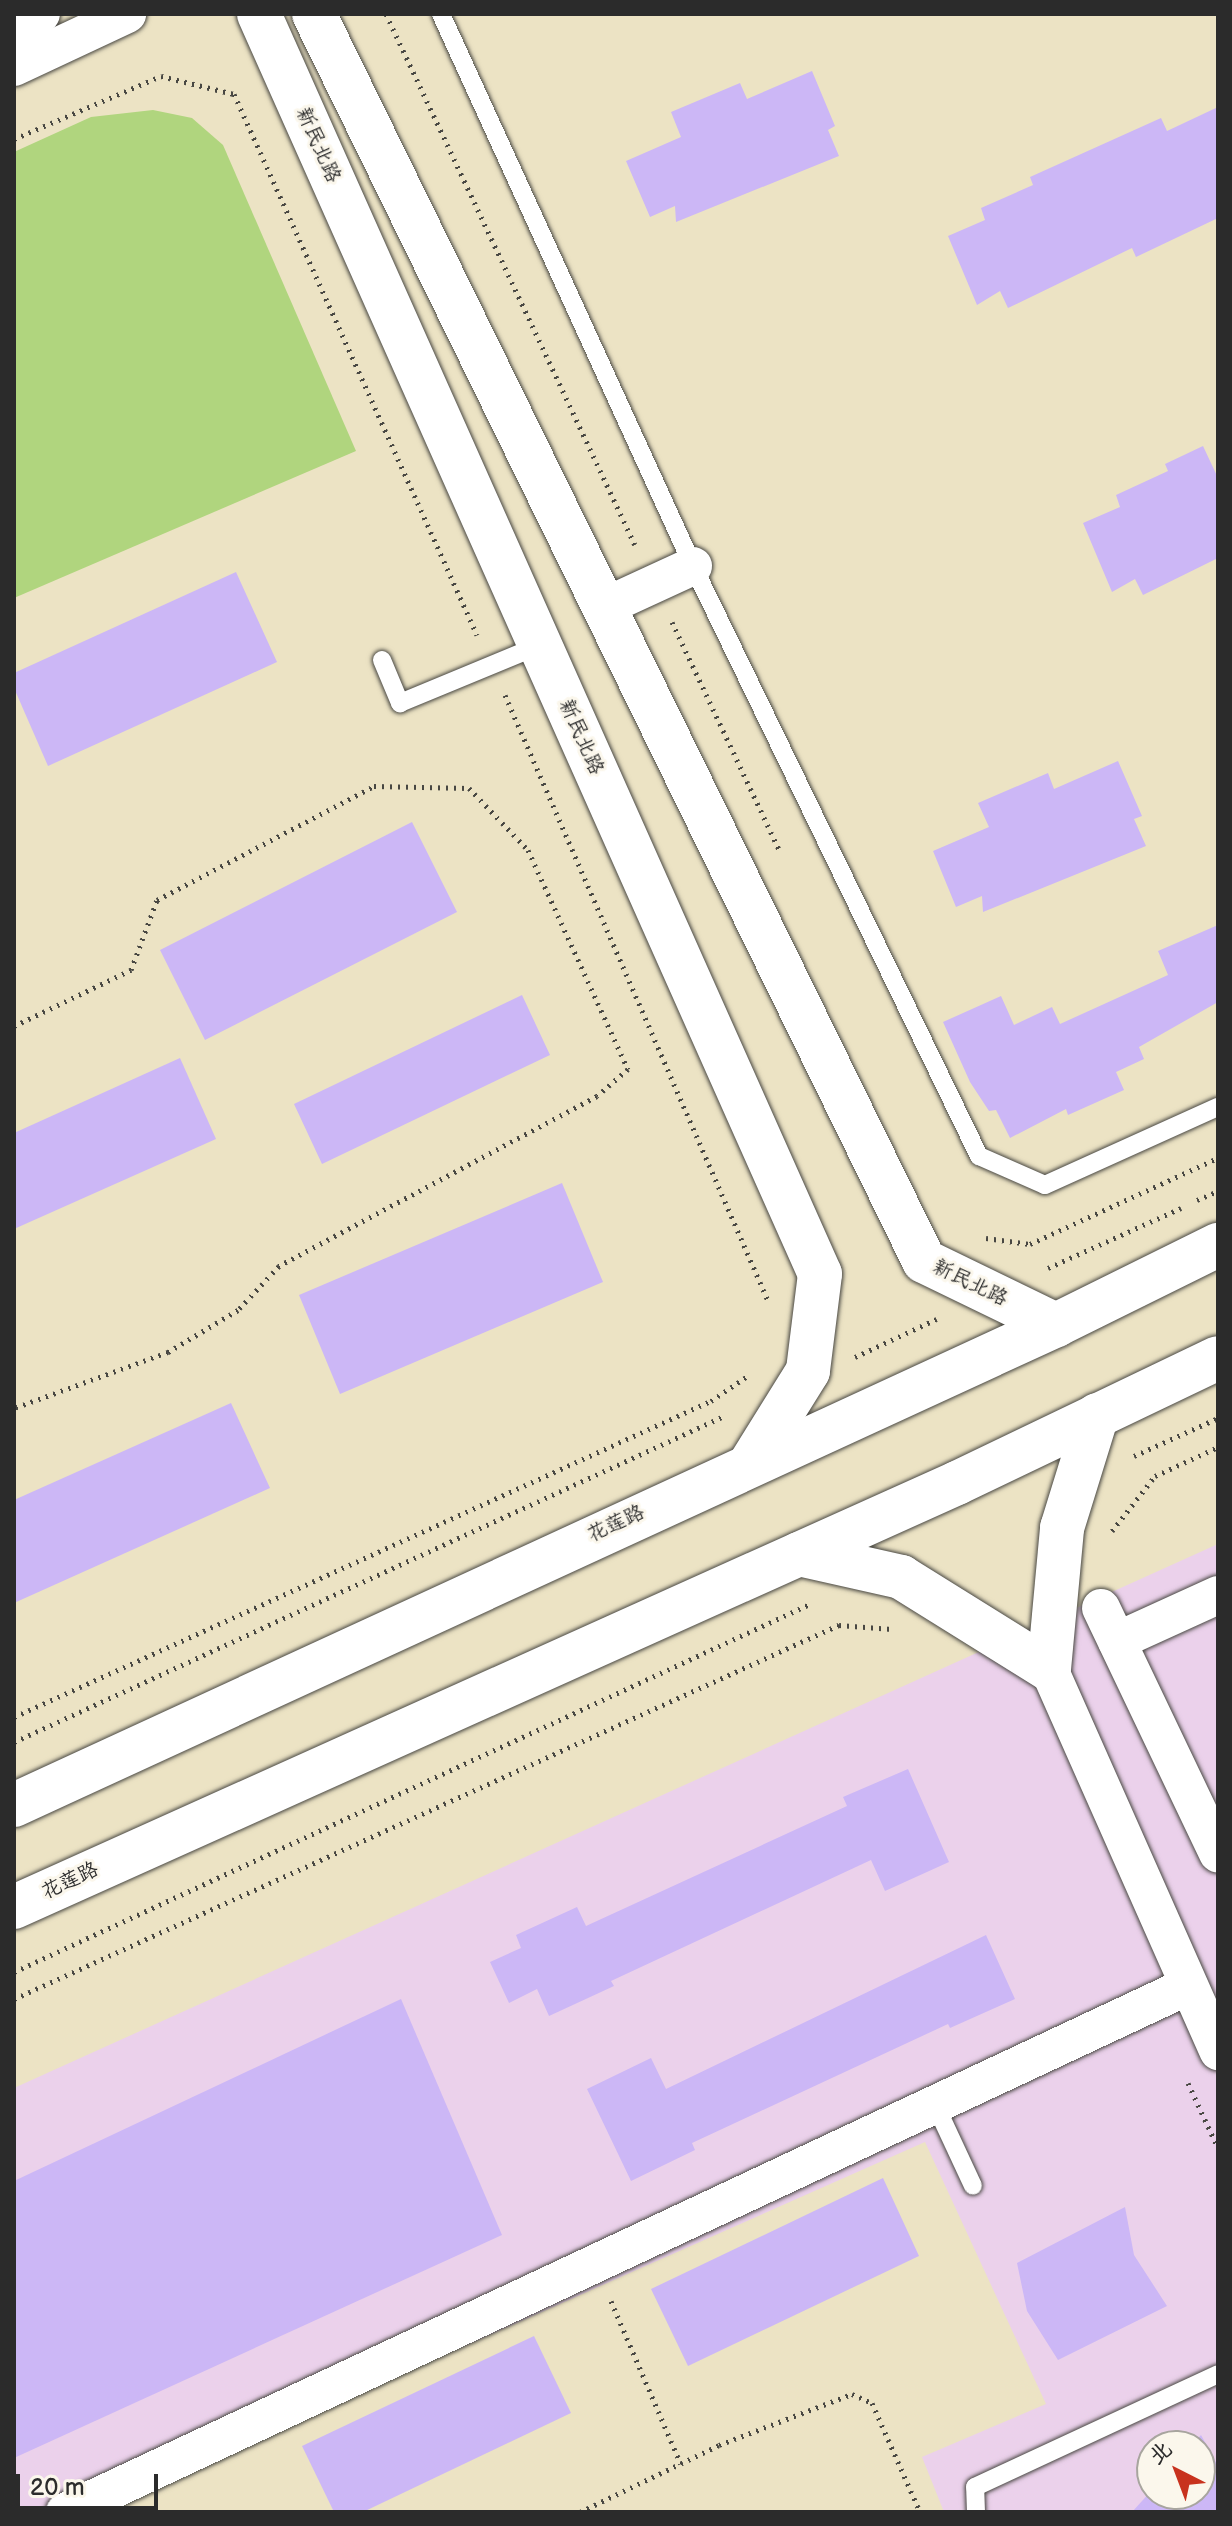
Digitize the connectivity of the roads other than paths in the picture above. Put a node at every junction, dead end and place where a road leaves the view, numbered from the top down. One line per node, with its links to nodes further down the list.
1 (41, 14): 6 (street)
2 (127, 14): 7 (street)
3 (259, 14): 10 (main road, 新民北路)
4 (314, 14): 9 (main road, 新民北路)
5 (441, 14): 8 (lane)
6 (14, 27)
7 (14, 67)
8 (693, 566): 9 (street); 12 (lane)
9 (604, 607): 14 (main road, 新民北路)
10 (540, 645): 11 (lane); 17 (main road, 新民北路)
11 (382, 660)
12 (1218, 1107)
13 (1218, 1245): 14 (main road, 花莲路)
14 (1056, 1325): 17 (main road, 花莲路)
15 (1218, 1358): 16 (main road, 花莲路)
16 (1097, 1415): 18 (main road, 花莲路); 20 (main road)
17 (752, 1461): 21 (main road, 花莲路)
18 (799, 1554): 20 (main road); 23 (main road, 花莲路)
19 (1218, 1595): 22 (street)
20 (1049, 1669): 24 (street)
21 (14, 1805)
22 (1218, 1853)
23 (14, 1907)
24 (1188, 1986): 25 (street); 26 (street)
25 (1218, 2051)
26 (935, 2104): 27 (lane); 29 (street)
27 (973, 2186)
28 (1218, 2374): 30 (lane)
29 (65, 2512)
30 (976, 2512)

